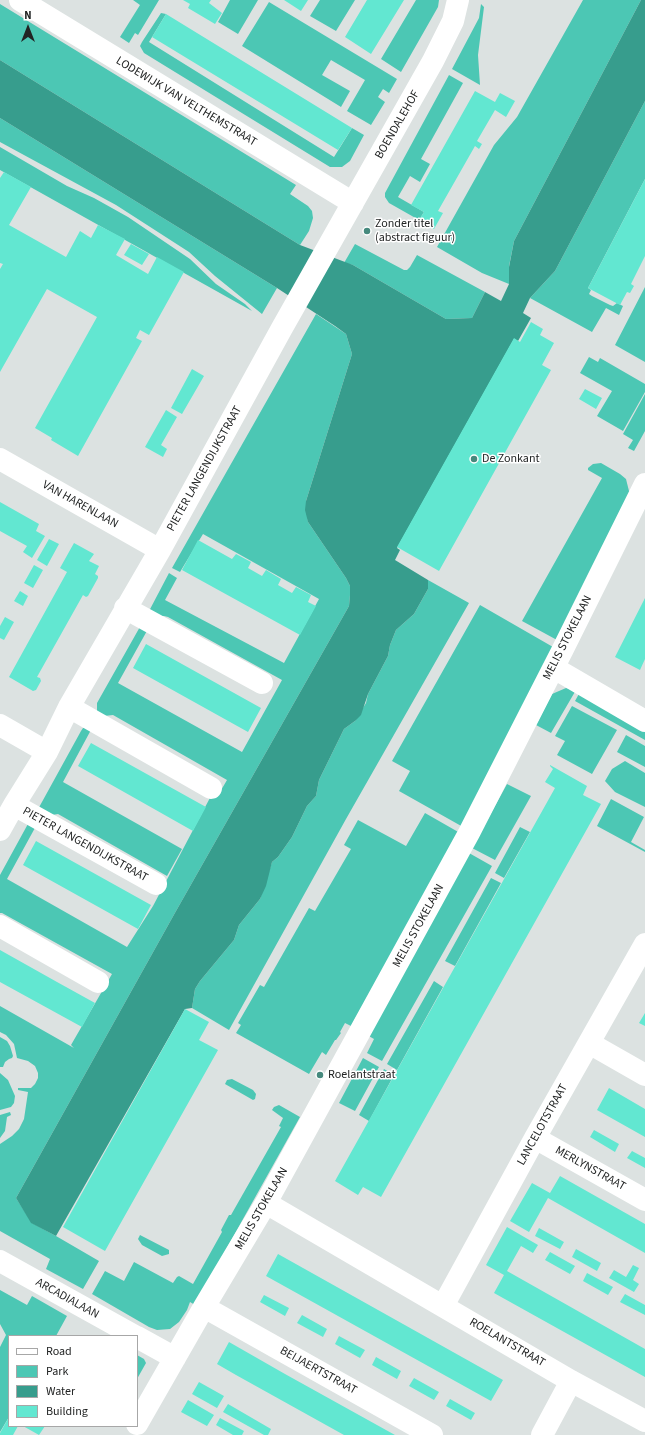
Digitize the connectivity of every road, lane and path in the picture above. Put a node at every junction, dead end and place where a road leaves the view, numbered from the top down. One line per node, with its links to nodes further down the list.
1 (20, 0): 3 (street, LODEWIJK VAN VELTHEMSTRAAT)
2 (458, 0): 3 (street, BOENDALEHOF)
3 (353, 203): 4 (street, BOENDALEHOF)
4 (330, 246): 7 (street, PIETER LANGENDIJKSTRAAT)
5 (0, 459): 7 (street, VAN HARENLAAN)
6 (645, 484): 9 (street, MELIS STOKELAAN)
7 (160, 550): 8 (street, PIETER LANGENDIJKSTRAAT)
8 (125, 608): 10 (street); 11 (street, PIETER LANGENDIJKSTRAAT)
9 (554, 668): 12 (street); 26 (street, MELIS STOKELAAN)
10 (262, 683)
11 (69, 707): 14 (street, PIETER LANGENDIJKSTRAAT); 15 (street)
12 (645, 721)
13 (0, 725): 14 (street)
14 (48, 752): 16 (street, PIETER LANGENDIJKSTRAAT)
15 (211, 788)
16 (14, 805): 17 (street, PIETER LANGENDIJKSTRAAT); 18 (street, PIETER LANGENDIJKSTRAAT)
17 (0, 830)
18 (156, 884)
19 (0, 926): 21 (street)
20 (645, 944): 22 (street, LANCELOTSTRAAT)
21 (98, 982)
22 (588, 1044): 23 (street); 24 (street, LANCELOTSTRAAT)
23 (645, 1075)
24 (535, 1138): 25 (street, MERLYNSTRAAT); 28 (street, LANCELOTSTRAAT)
25 (645, 1200)
26 (266, 1203): 28 (street, ROELANTSTRAAT); 29 (street, MELIS STOKELAAN)
27 (0, 1261): 30 (street, ARCADIALAAN)
28 (442, 1306): 33 (street, ROELANTSTRAAT)
29 (204, 1307): 32 (street, MELIS STOKELAAN); 36 (street, BEIJAERTSTRAAT)
30 (132, 1335)
31 (138, 1338): 32 (street, ARCADIALAAN)
32 (175, 1358): 35 (street, MELIS STOKELAAN)
33 (571, 1381): 34 (street, ROELANTSTRAAT); 37 (street)
34 (645, 1421)
35 (138, 1422)
36 (432, 1435)
37 (542, 1435)

